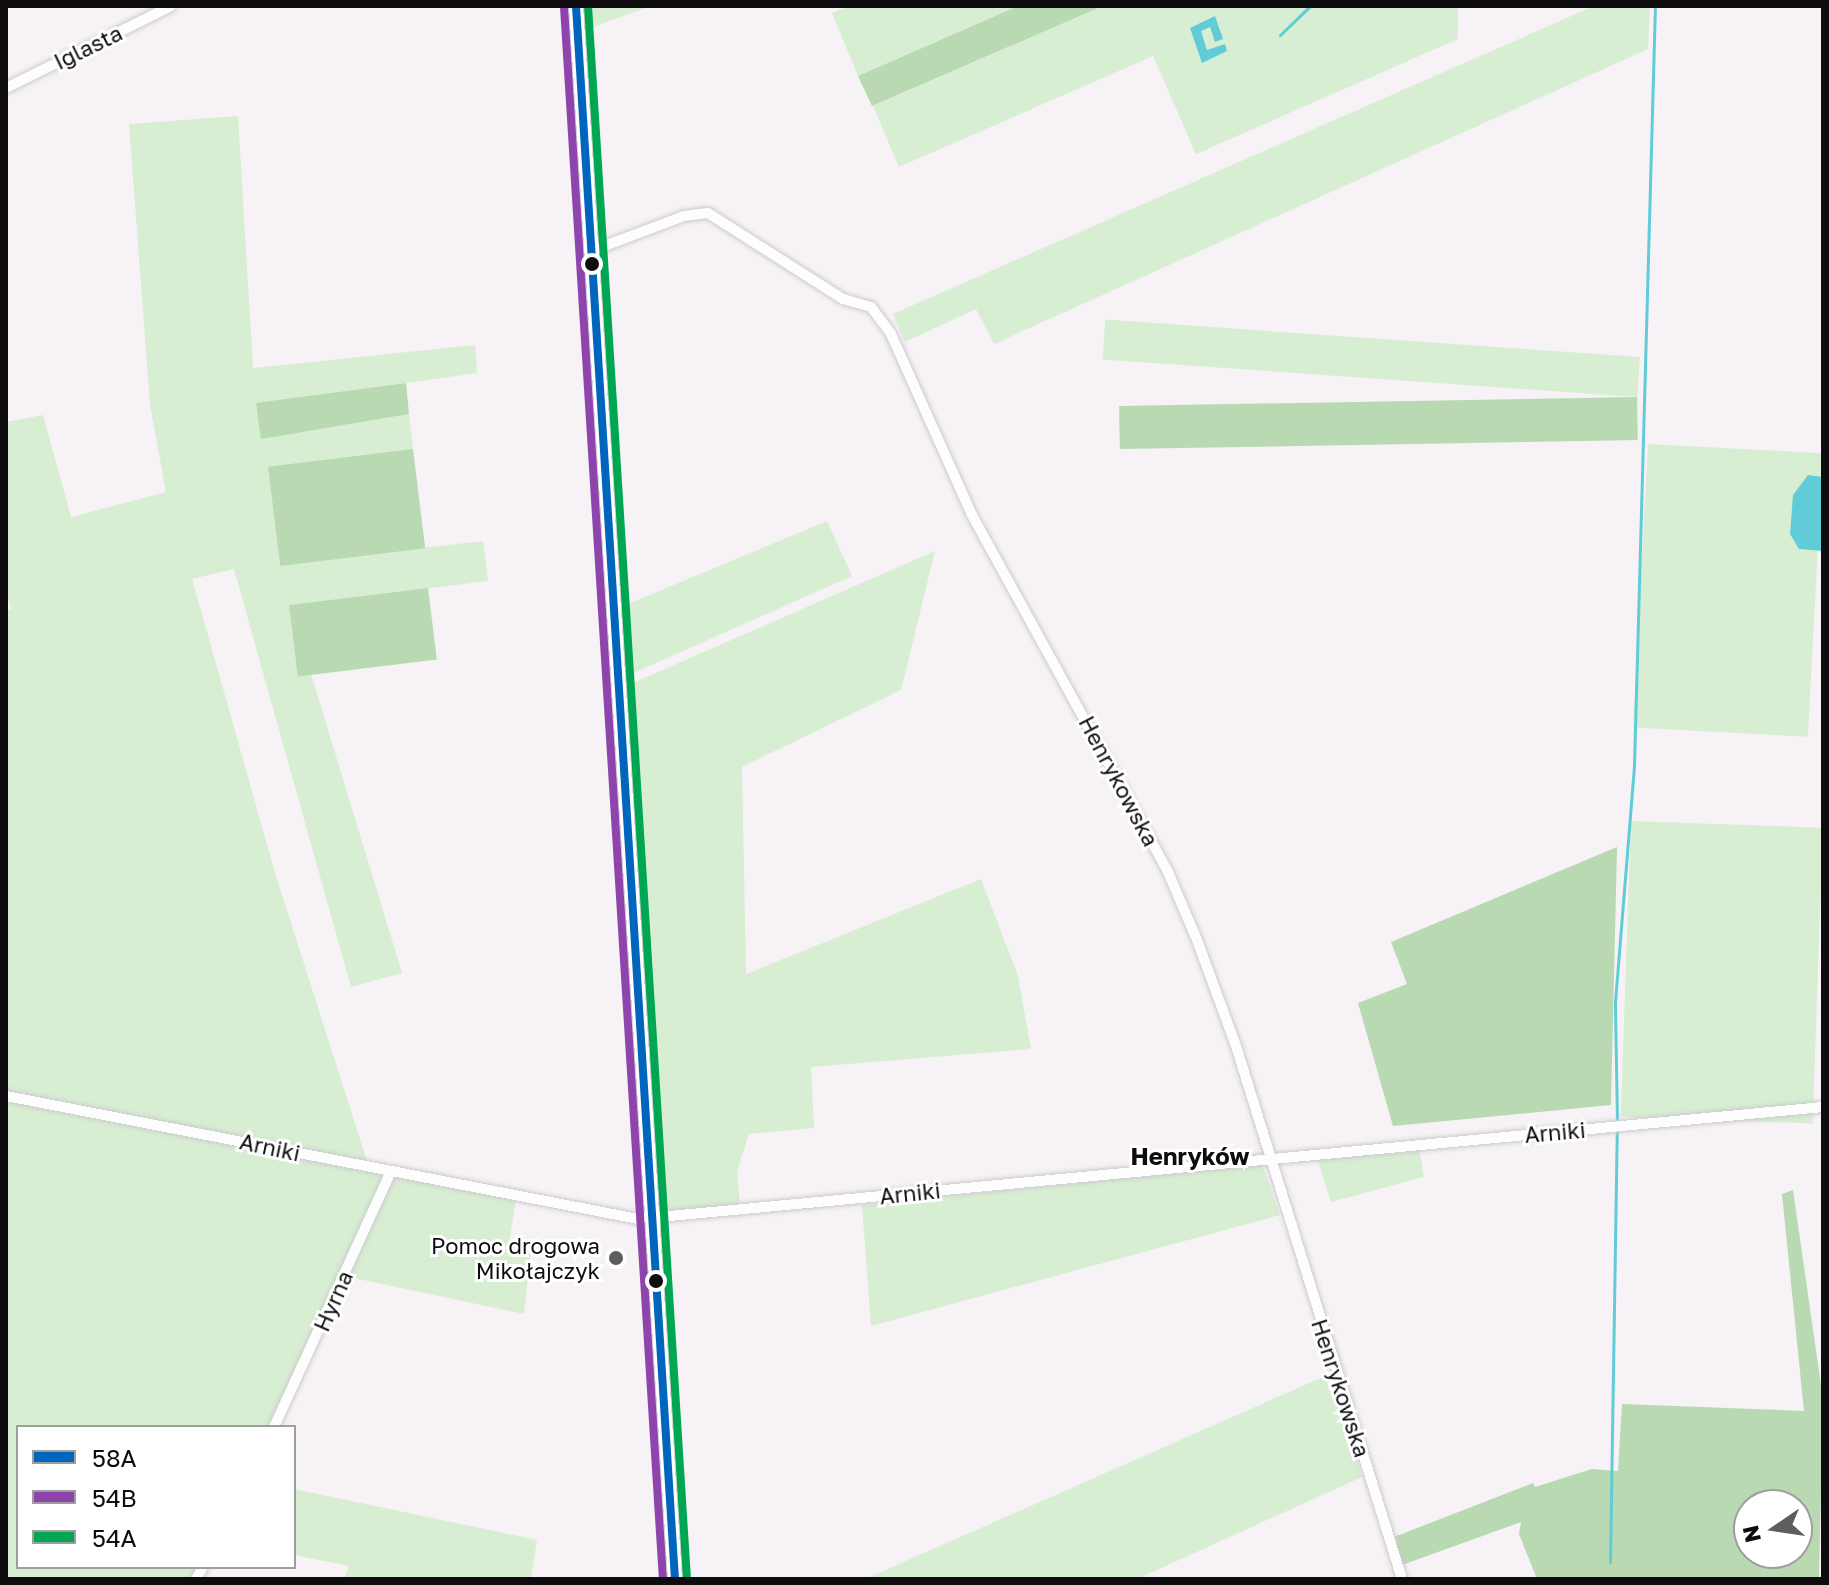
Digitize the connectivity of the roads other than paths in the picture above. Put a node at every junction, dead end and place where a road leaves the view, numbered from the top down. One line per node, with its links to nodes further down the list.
1 (171, 6): 3 (street, Iglasta)
2 (576, 6): 4 (street)
3 (6, 88)
4 (591, 251): 7 (street, Henrykowska); 9 (street)
5 (6, 1096): 8 (street, Arniki)
6 (1823, 1107): 7 (street, Arniki)
7 (1269, 1157): 9 (street, Arniki); 12 (street, Henrykowska)
8 (390, 1174): 9 (street, Arniki); 10 (street, Hyrna)
9 (654, 1218): 11 (street)
10 (275, 1425)
11 (675, 1579)
12 (1402, 1579)

